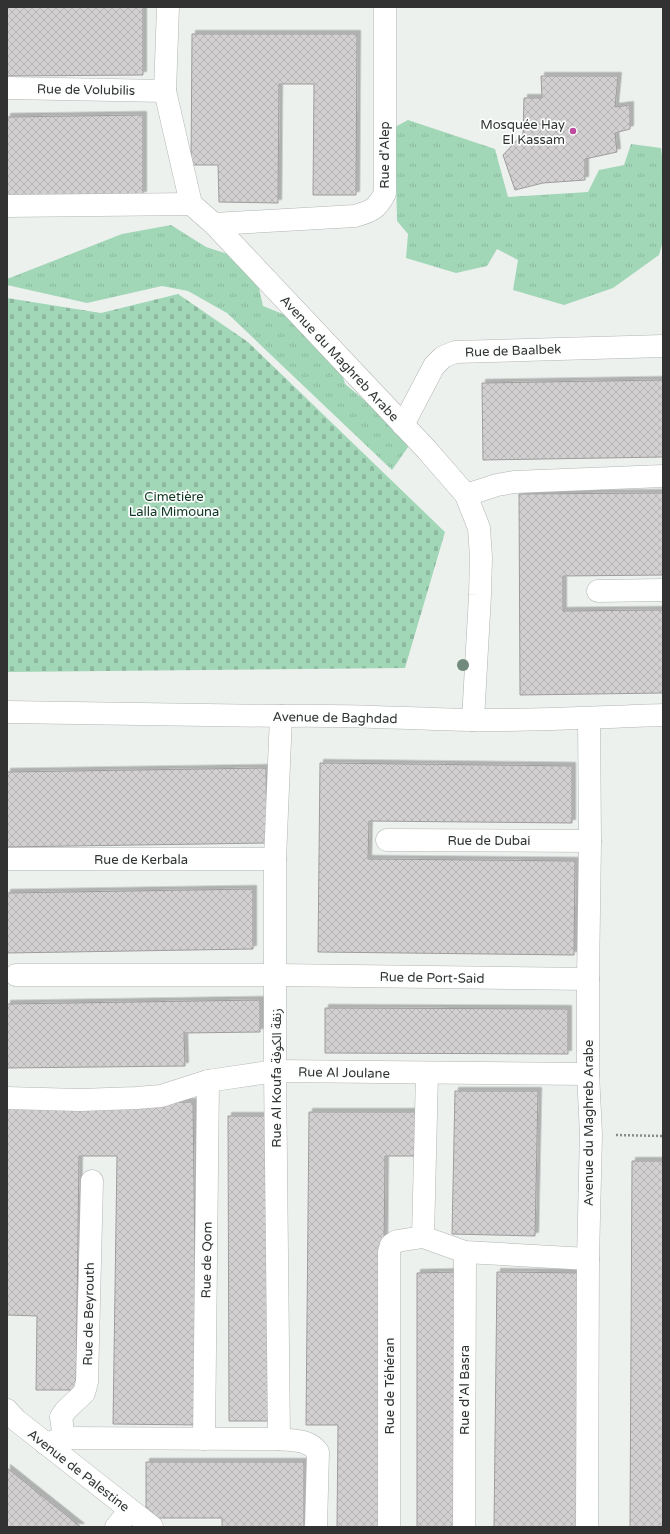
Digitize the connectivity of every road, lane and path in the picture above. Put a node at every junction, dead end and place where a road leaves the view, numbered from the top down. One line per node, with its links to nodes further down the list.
1 (168, 7): 4 (street)
2 (385, 7): 7 (street, Rue d'Alep)
3 (7, 88): 4 (street, Rue de Volubilis)
4 (165, 90): 5 (street)
5 (192, 204): 6 (street); 7 (street, Avenue du Maghreb Arabe)
6 (7, 206)
7 (214, 224): 9 (street, Avenue du Maghreb Arabe)
8 (663, 346): 9 (street, Rue de Baalbek)
9 (403, 425): 11 (street, Avenue du Maghreb Arabe)
10 (663, 476): 11 (street)
11 (466, 495): 18 (street, Avenue du Maghreb Arabe)
12 (663, 590): 13 (street)
13 (598, 591)
14 (7, 712): 16 (street, Avenue de Baghdad)
15 (663, 715): 17 (street, Avenue de Baghdad)
16 (281, 716): 18 (street, Avenue de Baghdad); 22 (street, Rue Al Koufa زنقة الكوفة)
17 (589, 718): 18 (street, Avenue de Baghdad); 20 (street, Avenue du Maghreb Arabe)
18 (473, 720)
19 (387, 840): 20 (street, Rue de Dubai)
20 (590, 841): 25 (street, Avenue du Maghreb Arabe)
21 (7, 859): 22 (street, Rue de Kerbala)
22 (275, 859): 24 (street, Rue Al Koufa زنقة الكوفة)
23 (16, 975): 24 (street, Rue de Port-Said)
24 (276, 975): 25 (street, Rue de Port-Said); 26 (street, Rue Al Koufa زنقة الكوفة)
25 (588, 979): 28 (street, Avenue du Maghreb Arabe)
26 (275, 1072): 27 (street, Rue Al Joulane); 29 (street, Rue Al Joulane); 38 (street, Rue Al Koufa زنقة الكوفة)
27 (427, 1073): 28 (street, Rue Al Joulane); 34 (street)
28 (588, 1074): 31 (street, Avenue du Maghreb Arabe)
29 (208, 1081): 30 (street, Rue Al Joulane); 39 (street, Rue de Qom)
30 (7, 1098)
31 (591, 1134): 32 (path); 36 (street, Avenue du Maghreb Arabe)
32 (663, 1136)
33 (92, 1181): 40 (street, Rue de Beyrouth)
34 (423, 1237): 35 (street); 45 (street, Rue de Téhéran)
35 (465, 1252): 36 (street); 46 (street, Rue d'Al Basra)
36 (588, 1259): 47 (street, Avenue du Maghreb Arabe)
37 (7, 1410): 40 (street, Avenue de Palestine)
38 (279, 1439): 39 (street); 44 (street)
39 (204, 1440): 40 (street)
40 (55, 1441): 41 (street, Avenue de Palestine)
41 (130, 1510): 42 (street); 43 (street, Avenue de Palestine)
42 (116, 1527)
43 (152, 1527)
44 (316, 1527)
45 (389, 1527)
46 (464, 1527)
47 (587, 1527)

